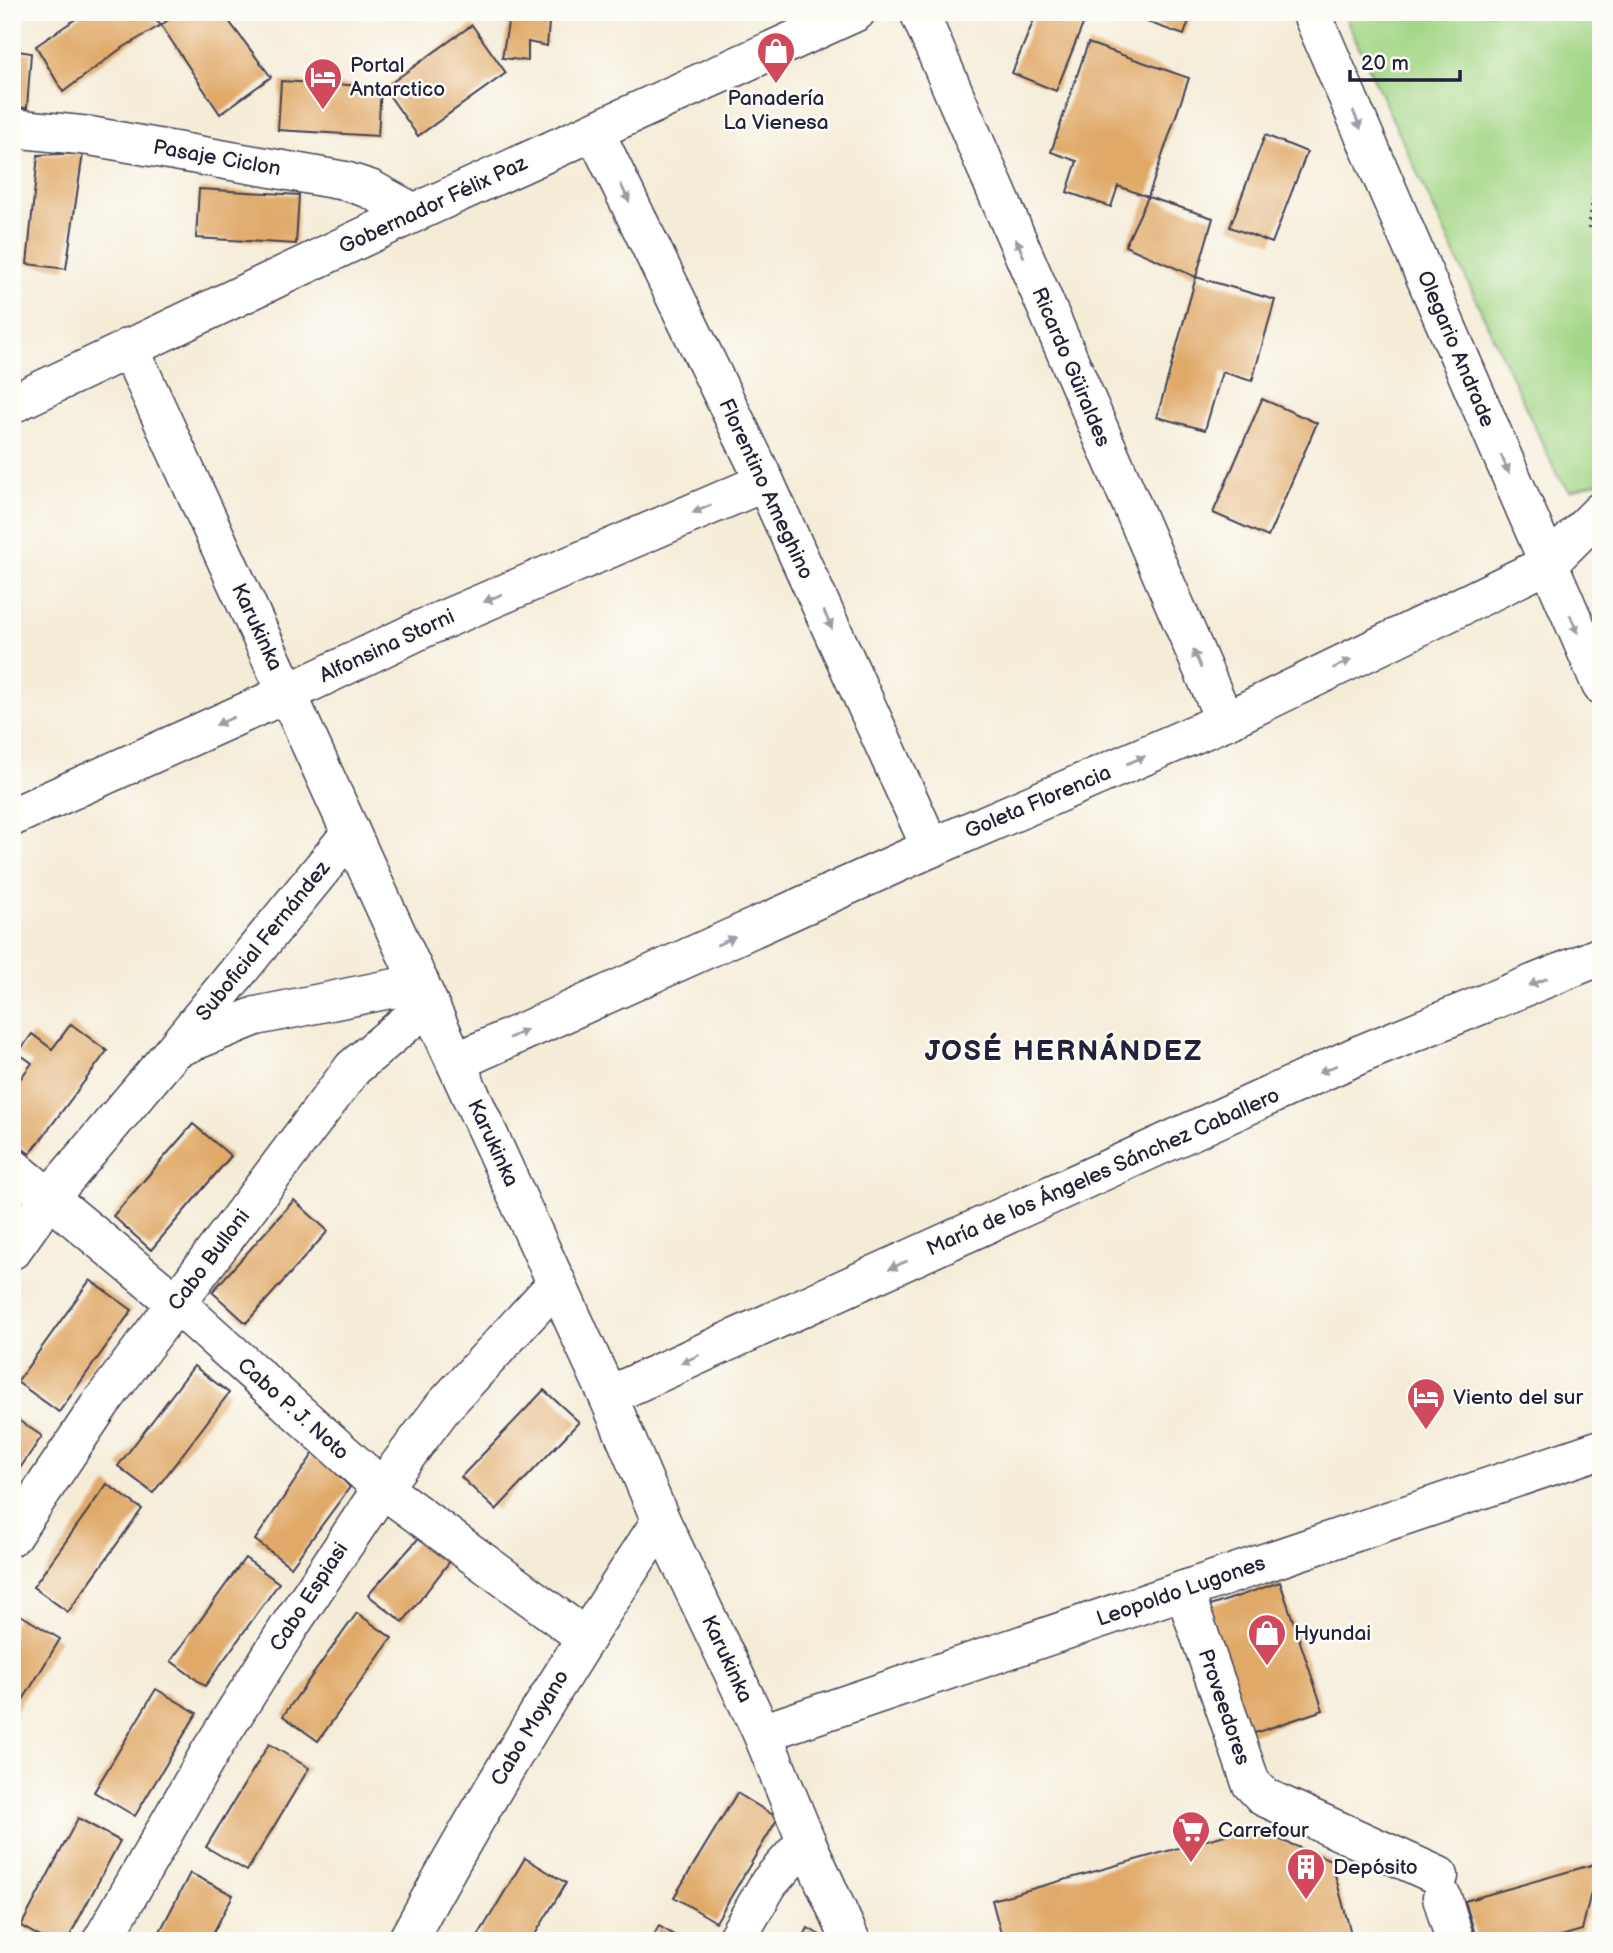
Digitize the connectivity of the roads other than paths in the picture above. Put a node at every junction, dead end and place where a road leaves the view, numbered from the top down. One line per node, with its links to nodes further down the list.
1 (919, 12): 14 (street, Ricardo Güiraldes, one-way to 1)
2 (1311, 12): 11 (street, Olegario Andrade, one-way to 11)
3 (837, 16): 5 (street, Gobernador Félix Paz)
4 (12, 128): 6 (street, Pasaje Ciclon)
5 (595, 132): 6 (street, Gobernador Félix Paz); 9 (street, Florentino Ameghino, one-way to 9)
6 (414, 212): 7 (street, Gobernador Félix Paz)
7 (129, 347): 8 (street, Gobernador Félix Paz); 13 (street, Karukinka)
8 (12, 404)
9 (765, 482): 13 (street, Alfonsina Storni, one-way to 13); 17 (street, Florentino Ameghino, one-way to 17)
10 (1601, 511): 11 (street, Goleta Florencia)
11 (1548, 564): 12 (street, Olegario Andrade, one-way to 12); 14 (street, Goleta Florencia, one-way to 11)
12 (1601, 685)
13 (288, 693): 15 (street, Alfonsina Storni, one-way to 15); 16 (street, Karukinka)
14 (1225, 722): 17 (street, Goleta Florencia, one-way to 14)
15 (12, 817)
16 (351, 833): 19 (street, Karukinka); 20 (street, Suboficial Fernández)
17 (932, 848): 21 (street, Goleta Florencia, one-way to 17)
18 (1601, 956): 27 (street, María de los Ángeles Sánchez Caballero, one-way to 27)
19 (425, 993): 20 (street, Suboficial Fernández); 21 (street, Karukinka); 26 (street, Cabo Bulloni)
20 (175, 1049): 23 (street, Suboficial Fernández)
21 (456, 1062): 25 (street, Karukinka)
22 (12, 1167): 23 (street, Cabo P. J. Noto)
23 (48, 1198): 24 (street, Suboficial Fernández); 26 (street, Cabo P. J. Noto)
24 (12, 1250)
25 (557, 1283): 27 (street, Karukinka); 29 (street, Cabo Espiasi)
26 (177, 1304): 29 (street, Cabo P. J. Noto); 31 (street, Cabo Bulloni)
27 (608, 1396): 30 (street, Karukinka)
28 (1601, 1450): 32 (street, Leopoldo Lugones)
29 (382, 1488): 33 (street, Cabo P. J. Noto); 36 (street, Cabo Espiasi)
30 (661, 1521): 33 (street, Cabo Moyano); 34 (street, Karukinka)
31 (12, 1536)
32 (1184, 1590): 34 (street, Leopoldo Lugones); 40 (street, Proveedores)
33 (585, 1637): 37 (street, Cabo Moyano)
34 (762, 1733): 35 (street, Karukinka)
35 (806, 1841): 38 (street); 39 (street, Karukinka)
36 (102, 1941)
37 (407, 1941)
38 (735, 1941)
39 (851, 1941)
40 (1455, 1941)

